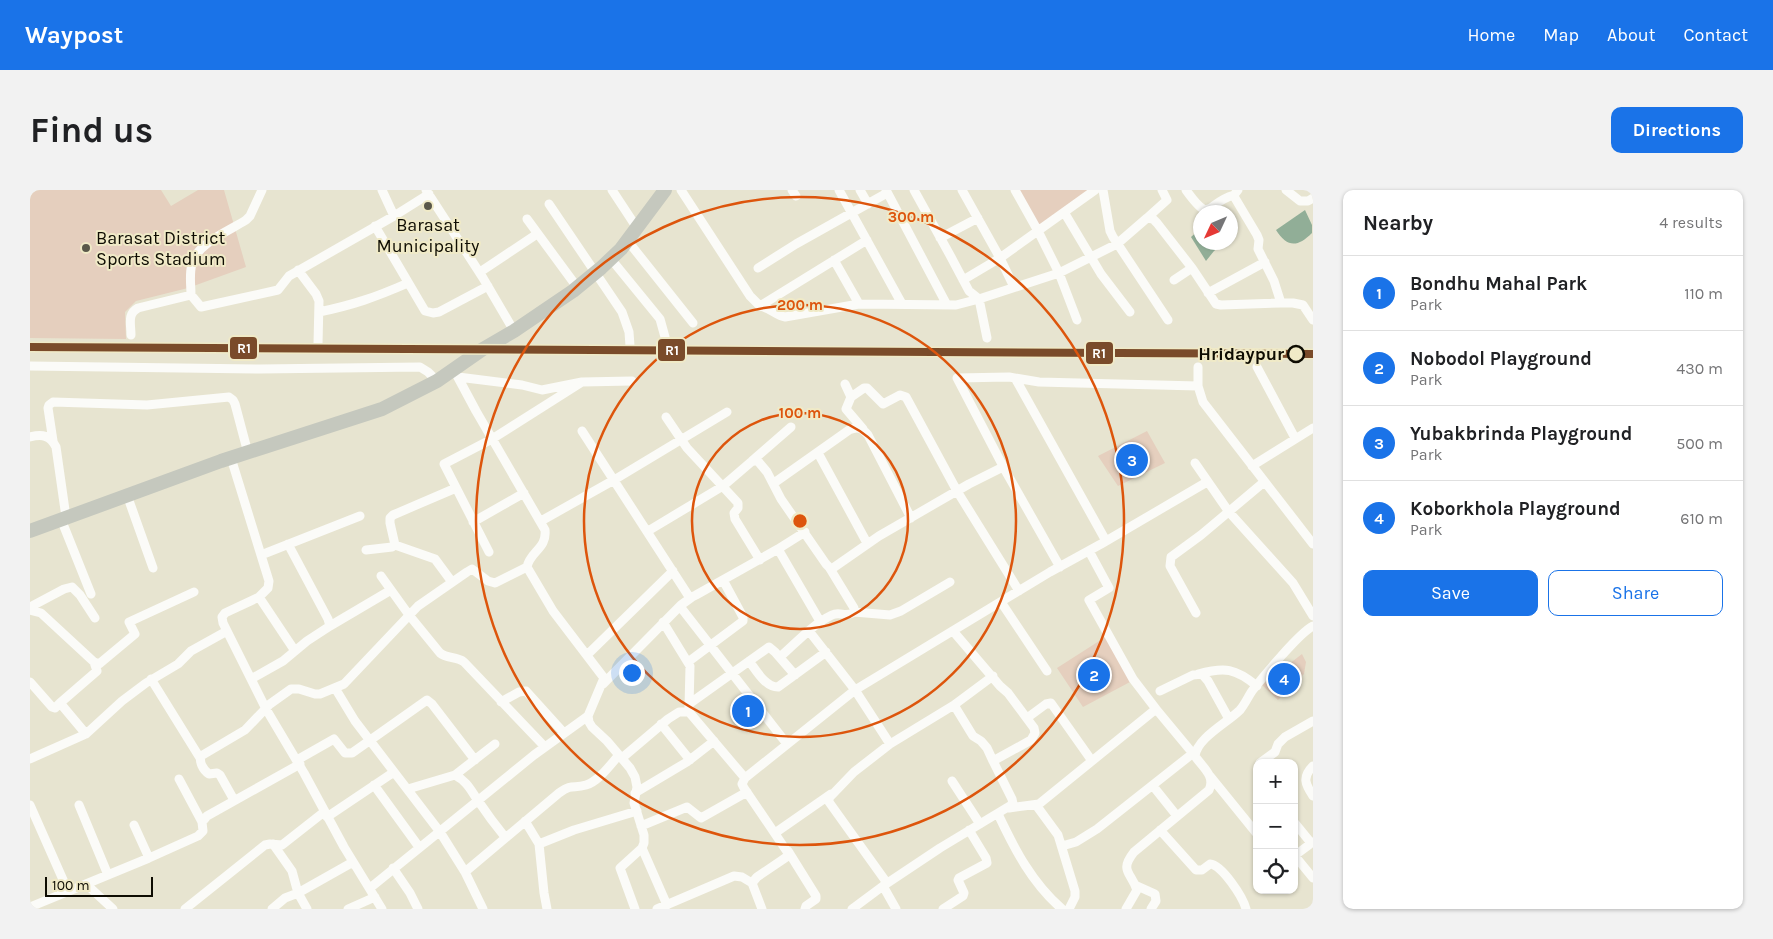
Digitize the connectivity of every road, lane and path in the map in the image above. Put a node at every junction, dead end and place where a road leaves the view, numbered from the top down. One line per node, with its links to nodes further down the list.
1 (262, 190): 54 (street)
2 (382, 190): 24 (street)
3 (612, 190): 29 (street)
4 (665, 190): 29 (highway)
5 (681, 190): 60 (street)
6 (839, 190): 23 (street)
7 (860, 190): 21 (street)
8 (962, 190): 25 (street)
9 (1015, 190): 30 (street)
10 (1095, 190): 22 (street)
11 (1103, 190): 35 (street)
12 (1162, 190): 26 (street)
13 (1186, 190): 18 (street)
14 (1286, 190): 19 (street)
15 (886, 191): 21 (street); 59 (street)
16 (916, 191): 32 (street)
17 (427, 192): 24 (street); 44 (street)
18 (1236, 192): 40 (street)
19 (1313, 198)
20 (549, 204): 46 (street)
21 (868, 204): 23 (street)
22 (1064, 212): 30 (street); 36 (street)
23 (852, 213): 34 (street); 41 (street)
24 (394, 216): 28 (street)
25 (978, 218): 32 (street); 38 (street)
26 (1148, 218): 35 (street); 42 (street)
27 (527, 219): 31 (street)
28 (375, 226): 43 (street); 49 (street)
29 (637, 228): 33 (highway)
30 (1038, 231): 38 (street); 45 (street)
31 (537, 234): 44 (street); 52 (street)
32 (940, 238): 47 (street)
33 (627, 240): 37 (highway); 66 (street)
34 (867, 240): 39 (street); 58 (street)
35 (1117, 244): 36 (street); 64 (street)
36 (1090, 256): 45 (street); 62 (street)
37 (611, 258): 46 (highway); 69 (street)
38 (1000, 258): 47 (street); 51 (street)
39 (834, 260): 57 (street); 60 (street)
40 (1265, 262): 53 (street); 56 (street)
41 (758, 268)
42 (1192, 268): 48 (street); 53 (street)
43 (298, 270): 54 (street); 61 (street)
44 (480, 272): 50 (street)
45 (1059, 273): 51 (street); 63 (street)
46 (595, 274): 52 (highway); 72 (street)
47 (964, 280): 55 (street)
48 (1174, 280)
49 (408, 283): 50 (street); 61 (street)
50 (488, 286): 67 (street)
51 (1014, 287): 55 (street)
52 (575, 289): 67 (highway)
53 (1208, 292): 56 (street)
54 (191, 295): 68 (street)
55 (979, 299): 59 (street); 70 (street)
56 (1281, 302): 65 (street)
57 (859, 304): 58 (street); 60 (street)
58 (902, 304): 59 (street)
59 (947, 305)
60 (760, 306)
61 (319, 312): 71 (street)
62 (1130, 312)
63 (1077, 320)
64 (1168, 320)
65 (1313, 320)
66 (693, 323)
67 (514, 332): 76 (highway)
68 (131, 335)
69 (665, 337)
70 (987, 338)
71 (318, 344)
72 (630, 346)
73 (30, 366): 78 (street)
74 (1198, 367): 82 (street)
75 (1257, 367): 91 (street)
76 (456, 374): 78 (highway); 80 (street); 92 (street)
77 (1015, 378): 82 (street); 101 (street); 120 (street)
78 (437, 381): 95 (highway)
79 (632, 381): 80 (street)
80 (582, 382): 92 (street)
81 (845, 384): 83 (street)
82 (1198, 386): 100 (street)
83 (851, 397): 88 (street); 108 (street)
84 (727, 412): 93 (street)
85 (666, 417): 93 (street)
86 (791, 427): 98 (street)
87 (1313, 428): 91 (street)
88 (863, 429): 96 (street); 114 (street)
89 (582, 431): 102 (street)
90 (30, 437): 94 (street)
91 (1295, 438): 100 (street)
92 (492, 439): 107 (street); 109 (street)
93 (680, 439): 102 (street); 106 (street)
94 (53, 441): 95 (street); 113 (street)
95 (248, 453): 97 (highway)
96 (818, 453): 105 (street); 121 (street)
97 (231, 458): 110 (highway); 129 (street)
98 (751, 462): 105 (street); 106 (street)
99 (1195, 463): 103 (street)
100 (1252, 466): 104 (street)
101 (1003, 467): 108 (street); 133 (street)
102 (614, 480): 115 (street); 118 (street)
103 (1207, 482): 111 (street); 120 (street)
104 (1264, 482): 111 (street); 123 (street)
105 (774, 483): 119 (street)
106 (723, 486): 118 (street); 130 (street)
107 (456, 488): 116 (street); 124 (street)
108 (958, 491): 114 (street); 141 (street)
109 (524, 493): 115 (street); 116 (street)
110 (127, 495): 113 (highway); 134 (street)
111 (1229, 512): 150 (street); 152 (street)
112 (360, 516): 122 (street)
113 (63, 518): 117 (highway); 143 (street)
114 (911, 518): 121 (street)
115 (541, 521): 131 (street)
116 (473, 522): 128 (street)
117 (30, 531)
118 (648, 532): 135 (street)
119 (805, 532): 125 (street); 132 (street)
120 (1106, 542): 127 (street)
121 (867, 543): 132 (street)
122 (288, 544): 129 (street); 156 (street)
123 (1313, 544)
124 (395, 545): 126 (street); 138 (street)
125 (778, 549): 130 (street); 155 (street)
126 (366, 550)
127 (1089, 551): 133 (street); 187 (street)
128 (489, 552)
129 (262, 555): 144 (street)
130 (760, 560): 137 (street)
131 (527, 567): 138 (street); 164 (street)
132 (829, 567): 149 (street)
133 (1060, 567): 141 (street)
134 (153, 568)
135 (673, 572): 145 (street); 164 (street)
136 (381, 576): 140 (street)
137 (723, 580): 145 (street); 161 (street)
138 (452, 582): 151 (street)
139 (950, 582): 149 (street)
140 (392, 590): 151 (street); 156 (street)
141 (1019, 591): 146 (street)
142 (194, 592): 167 (street)
143 (91, 594)
144 (259, 597): 158 (street); 162 (street)
145 (692, 597): 147 (street)
146 (1001, 602): 160 (street); 169 (street)
147 (681, 605): 154 (street); 161 (street)
148 (31, 610): 153 (street); 167 (street)
149 (854, 612): 155 (street)
150 (1196, 613)
151 (409, 615): 179 (street); 182 (street)
152 (1313, 616)
153 (95, 618)
154 (663, 622): 168 (street); 177 (street)
155 (821, 623): 159 (street)
156 (330, 626): 162 (street)
157 (1313, 626): 178 (street)
158 (227, 631): 174 (street); 175 (street)
159 (809, 631): 163 (street); 165 (street)
160 (953, 631): 173 (street); 180 (street)
161 (711, 644): 168 (street); 170 (street)
162 (295, 651): 175 (street)
163 (826, 652): 172 (street); 180 (street)
164 (587, 655): 177 (street)
165 (780, 657): 166 (street); 172 (street)
166 (749, 661): 170 (street); 172 (street)
167 (94, 662): 183 (street)
168 (688, 662): 185 (street)
169 (1047, 671)
170 (733, 673): 185 (street); 198 (street)
171 (1198, 674): 178 (street); 181 (street); 190 (street)
172 (795, 675)
173 (993, 676): 184 (street); 189 (street)
174 (151, 679): 194 (street); 203 (street)
175 (251, 679): 186 (street)
176 (30, 682): 183 (street)
177 (603, 684): 188 (street)
178 (1257, 686): 190 (street)
179 (335, 688): 186 (street); 195 (street)
180 (855, 690): 198 (street); 199 (street)
181 (1160, 691)
182 (501, 702): 193 (street); 200 (street)
183 (60, 703): 194 (street)
184 (954, 705): 199 (street); 208 (street)
185 (689, 708): 192 (street); 196 (street)
186 (266, 709): 203 (street); 210 (street)
187 (1156, 709): 201 (street); 209 (street)
188 (588, 716): 193 (street); 202 (street)
189 (1027, 718): 208 (street); 209 (street)
190 (1229, 719): 201 (street)
191 (1313, 720): 205 (street)
192 (661, 724): 202 (street); 207 (street)
193 (564, 733): 200 (street)
194 (86, 734): 204 (street)
195 (369, 740): 206 (street); 210 (street); 212 (street)
196 (714, 741): 207 (street); 215 (street)
197 (495, 744): 206 (street)
198 (787, 744): 215 (street)
199 (890, 744): 223 (street)
200 (545, 747): 226 (street)
201 (1194, 755): 213 (street); 219 (street)
202 (620, 757): 222 (street); 235 (street)
203 (200, 758): 225 (street)
204 (30, 759)
205 (1265, 759)
206 (475, 760): 214 (street)
207 (690, 760): 222 (street)
208 (993, 761): 230 (street)
209 (1092, 761): 229 (street)
210 (298, 762): 225 (street); 233 (street)
211 (1313, 766): 224 (street)
212 (394, 772): 218 (street); 220 (street)
213 (1209, 773): 234 (street); 241 (street)
214 (455, 775): 220 (street); 226 (street)
215 (745, 778): 221 (street)
216 (179, 779): 236 (street)
217 (952, 781): 237 (street)
218 (374, 785): 233 (street); 251 (street)
219 (1152, 786): 234 (street); 250 (street)
220 (408, 789): 244 (street)
221 (747, 792): 239 (street); 245 (street)
222 (635, 793): 231 (street)
223 (832, 794): 245 (street); 264 (street)
224 (1313, 796)
225 (234, 800): 236 (street)
226 (478, 801): 244 (street); 246 (street)
227 (30, 805): 267 (street)
228 (79, 805): 260 (street)
229 (1036, 805): 230 (street); 250 (street)
230 (1009, 808): 232 (street)
231 (636, 811): 239 (street); 249 (street)
232 (998, 814): 237 (street); 291 (street)
233 (325, 815): 248 (street); 257 (street)
234 (1178, 816): 243 (street)
235 (525, 821): 246 (street); 249 (street)
236 (202, 822): 255 (street)
237 (980, 824): 242 (street)
238 (134, 825): 255 (street)
239 (641, 826): 252 (street)
240 (1298, 827): 247 (street)
241 (1253, 829)
242 (969, 830): 264 (street); 290 (street)
243 (1160, 830): 265 (street); 295 (street)
244 (440, 832): 251 (street); 259 (street)
245 (775, 833): 253 (street)
246 (505, 837): 259 (street)
247 (1312, 843): 254 (street)
248 (273, 844): 268 (street); 270 (street)
249 (539, 844): 284 (street)
250 (1062, 846): 292 (street)
251 (419, 847): 258 (street)
252 (642, 848): 271 (street); 274 (street)
253 (786, 848): 262 (street); 287 (street)
254 (1298, 854)
255 (149, 858): 260 (street)
256 (1298, 860): 261 (street)
257 (353, 862): 266 (street); 268 (street)
258 (393, 868): 266 (street); 282 (street)
259 (465, 872): 283 (street)
260 (108, 875): 263 (street)
261 (1313, 878)
262 (752, 883): 271 (street); 286 (street)
263 (86, 884): 267 (street); 275 (street)
264 (885, 884): 288 (street); 289 (street)
265 (1135, 886): 293 (street); 294 (street)
266 (370, 888): 269 (street)
267 (68, 891): 272 (street)
268 (298, 893): 278 (street); 279 (street)
269 (375, 897): 280 (street); 281 (street)
270 (192, 903): 276 (street); 277 (street)
271 (667, 905): 285 (street)
272 (43, 906): 273 (street)
273 (30, 907)
274 (631, 908)
275 (113, 909)
276 (184, 909)
277 (201, 909)
278 (272, 909)
279 (307, 909)
280 (348, 909)
281 (382, 909)
282 (418, 909)
283 (483, 909)
284 (547, 909)
285 (657, 909)
286 (762, 909)
287 (805, 909)
288 (852, 909)
289 (896, 909)
290 (943, 909)
291 (1062, 909)
292 (1069, 909)
293 (1126, 909)
294 (1151, 909)
295 (1246, 909)

